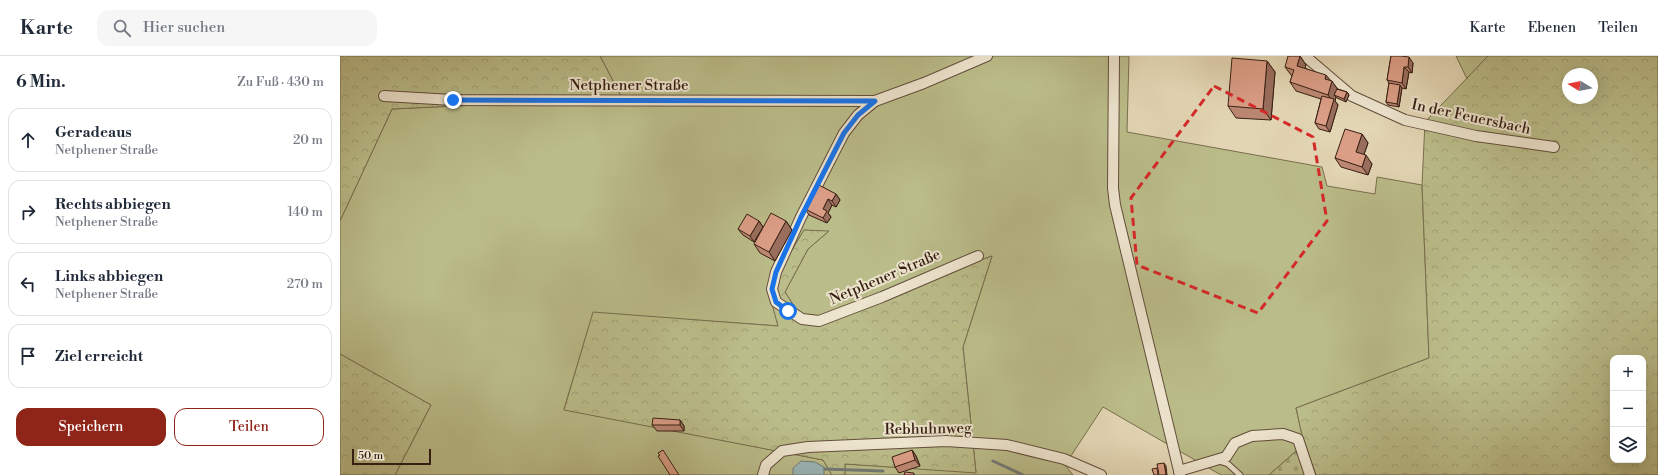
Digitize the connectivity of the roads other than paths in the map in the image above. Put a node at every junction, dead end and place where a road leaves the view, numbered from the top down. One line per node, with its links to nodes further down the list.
1 (987, 56): 5 (street, Netphener Straße)
2 (1114, 56): 9 (street)
3 (1305, 56): 6 (street, In der Feuersbach)
4 (384, 96): 5 (street, Netphener Straße)
5 (875, 101): 7 (street, Netphener Straße)
6 (1554, 147)
7 (978, 256)
8 (1218, 460): 9 (street); 12 (lane); 13 (street)
9 (1179, 473)
10 (763, 475): 11 (street, Rebhuhnweg)
11 (1101, 475)
12 (1240, 475)
13 (1310, 475)

